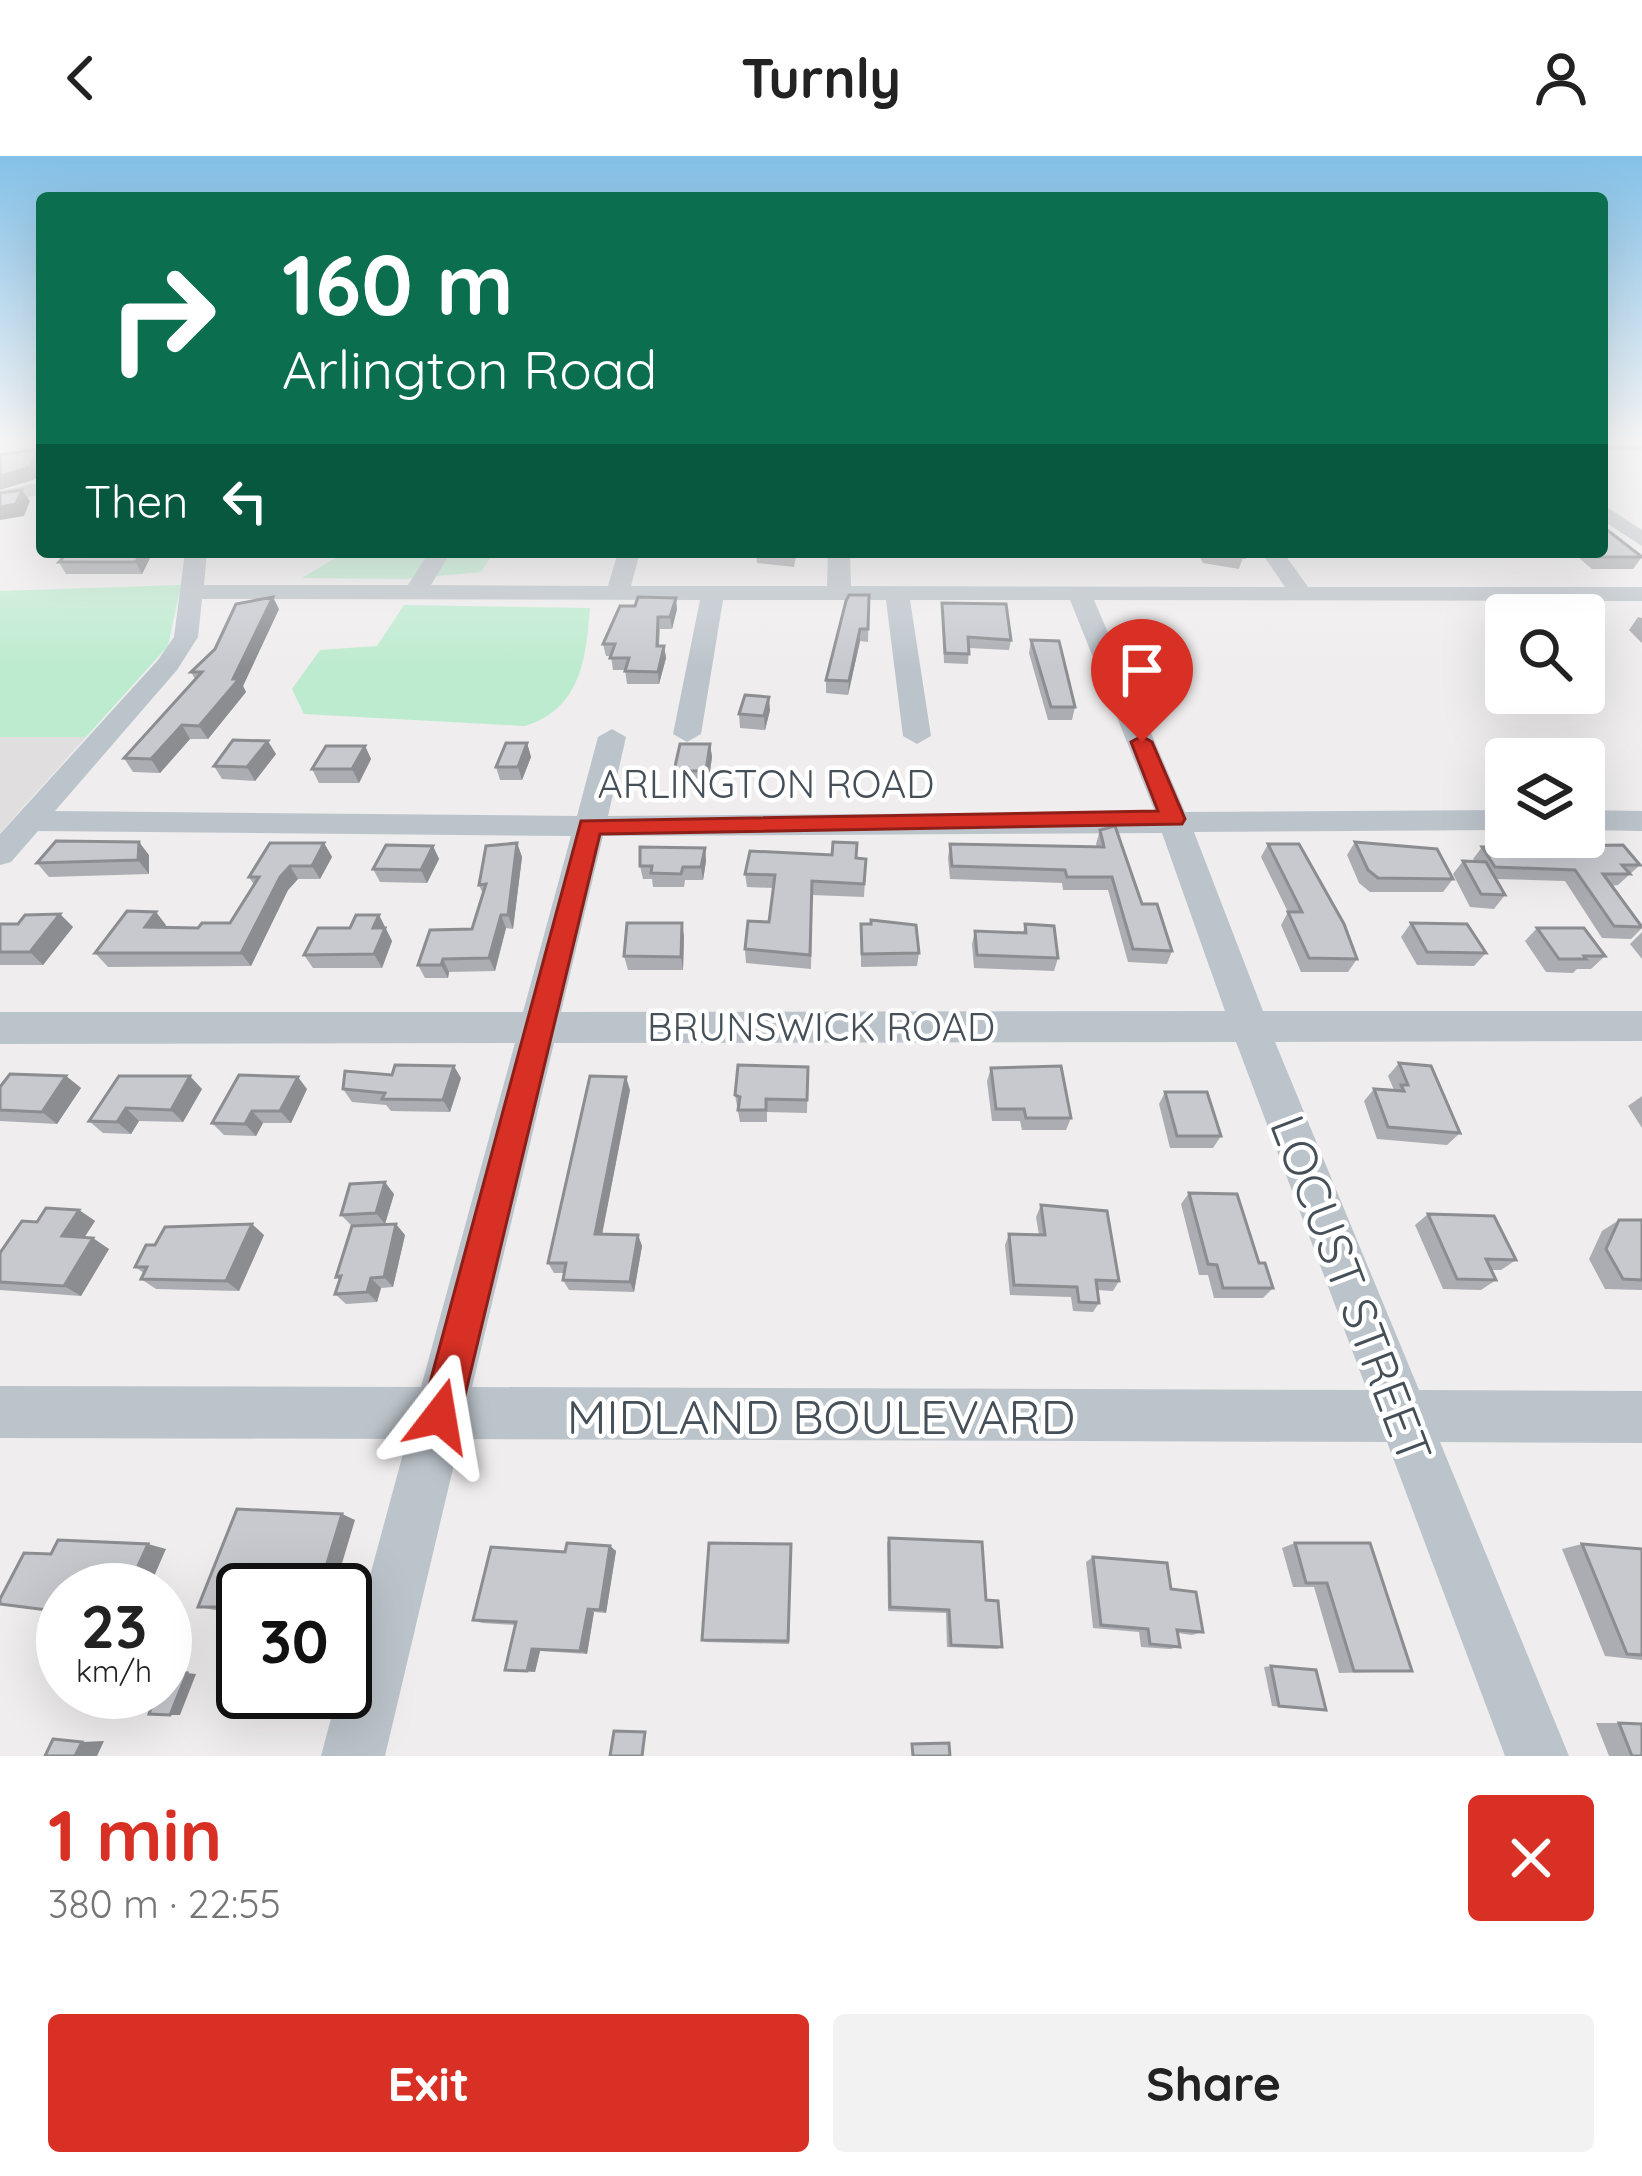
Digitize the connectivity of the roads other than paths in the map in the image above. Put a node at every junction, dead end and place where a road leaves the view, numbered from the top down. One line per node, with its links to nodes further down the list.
1 (1614, 519): 2 (street)
2 (1642, 540)
3 (196, 558): 12 (street)
4 (436, 558): 8 (street)
5 (627, 558): 10 (street)
6 (839, 558): 13 (street)
7 (1276, 558): 15 (street)
8 (417, 589): 10 (street); 12 (street)
9 (1078, 590): 14 (street); 15 (street); 20 (street, LOCUST STREET)
10 (618, 591): 11 (street)
11 (713, 591): 13 (street); 17 (street)
12 (193, 592): 23 (street)
13 (839, 592): 14 (street)
14 (897, 592): 18 (street)
15 (1300, 592): 16 (street)
16 (1642, 594)
17 (687, 734)
18 (917, 736)
19 (612, 737): 25 (street)
20 (1173, 819): 21 (street, ARLINGTON ROAD); 25 (street, ARLINGTON ROAD); 27 (street, LOCUST STREET)
21 (1485, 820)
22 (1605, 820): 24 (street)
23 (27, 821): 25 (street, ARLINGTON ROAD); 26 (street)
24 (1642, 821)
25 (590, 826): 28 (street)
26 (0, 854)
27 (1249, 1025): 28 (street, BRUNSWICK ROAD); 29 (street, BRUNSWICK ROAD); 33 (street, LOCUST STREET)
28 (539, 1026): 30 (street, BRUNSWICK ROAD); 32 (street)
29 (1642, 1026)
30 (0, 1028)
31 (0, 1412): 32 (street, MIDLAND BOULEVARD)
32 (440, 1416): 33 (street, MIDLAND BOULEVARD); 35 (street)
33 (1402, 1417): 34 (street, MIDLAND BOULEVARD); 36 (street, LOCUST STREET)
34 (1642, 1417)
35 (353, 1756)
36 (1537, 1756)

